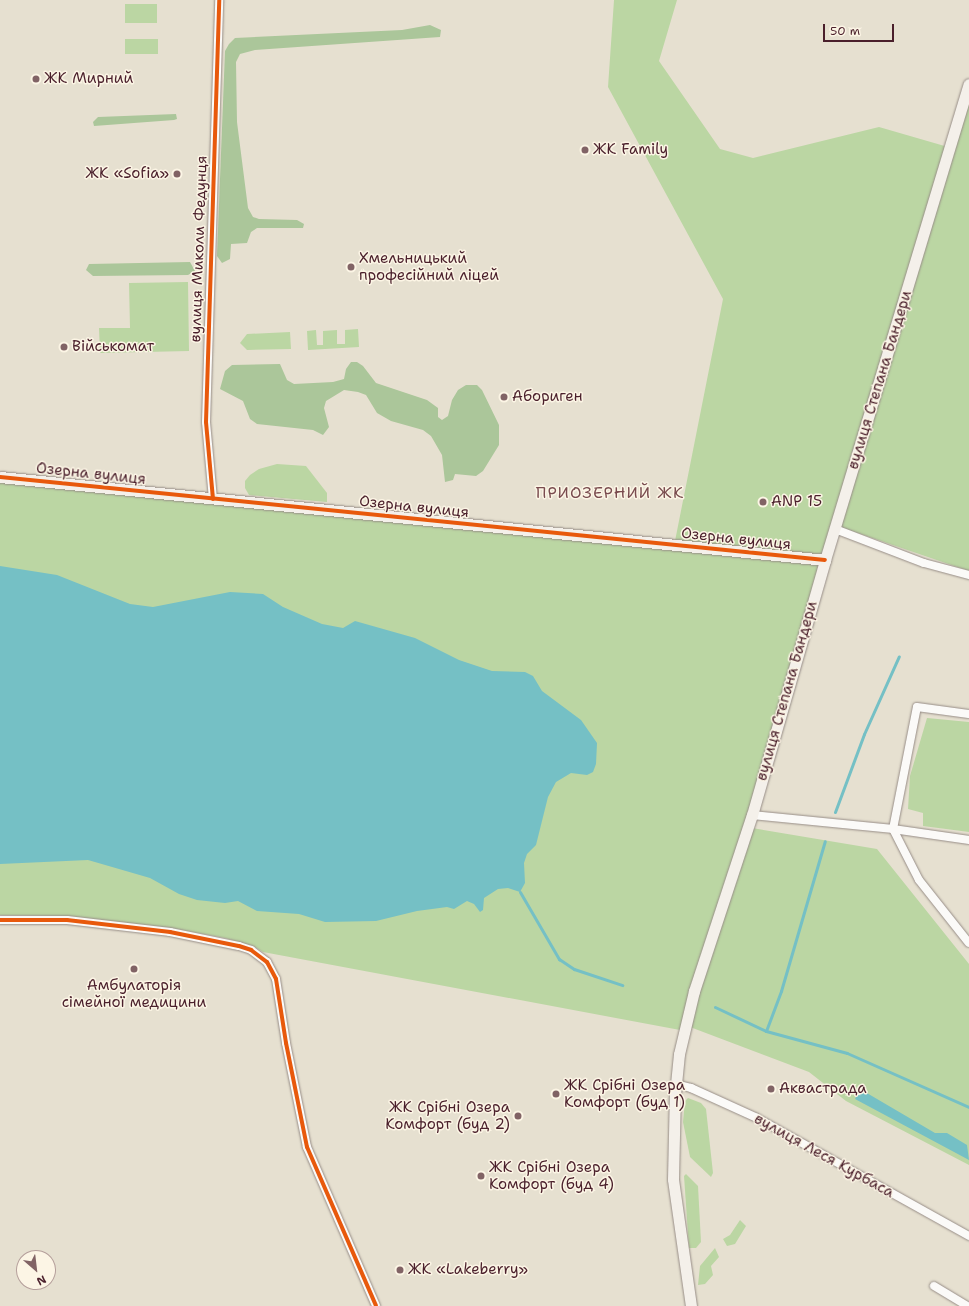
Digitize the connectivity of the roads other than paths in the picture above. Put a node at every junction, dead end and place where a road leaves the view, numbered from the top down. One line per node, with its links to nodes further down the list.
1 (219, 0): 4 (street, вулиця Миколи Федунця)
2 (969, 84): 5 (main road, вулиця Степана Бандери)
3 (0, 477): 4 (main road, Озерна вулиця)
4 (213, 499): 6 (main road, Озерна вулиця)
5 (835, 529): 6 (main road, вулиця Степана Бандери); 7 (street)
6 (825, 560): 9 (main road, вулиця Степана Бандери)
7 (969, 575)
8 (969, 714): 10 (street)
9 (752, 815): 10 (street); 14 (main road, вулиця Степана Бандери)
10 (892, 829): 11 (street); 13 (street)
11 (969, 840)
12 (0, 920): 17 (street)
13 (969, 943)
14 (676, 1084): 15 (street, вулиця Леся Курбаса); 18 (main road, вулиця Степана Бандери)
15 (969, 1236)
16 (934, 1286): 19 (street)
17 (376, 1306)
18 (691, 1306)
19 (967, 1306)

